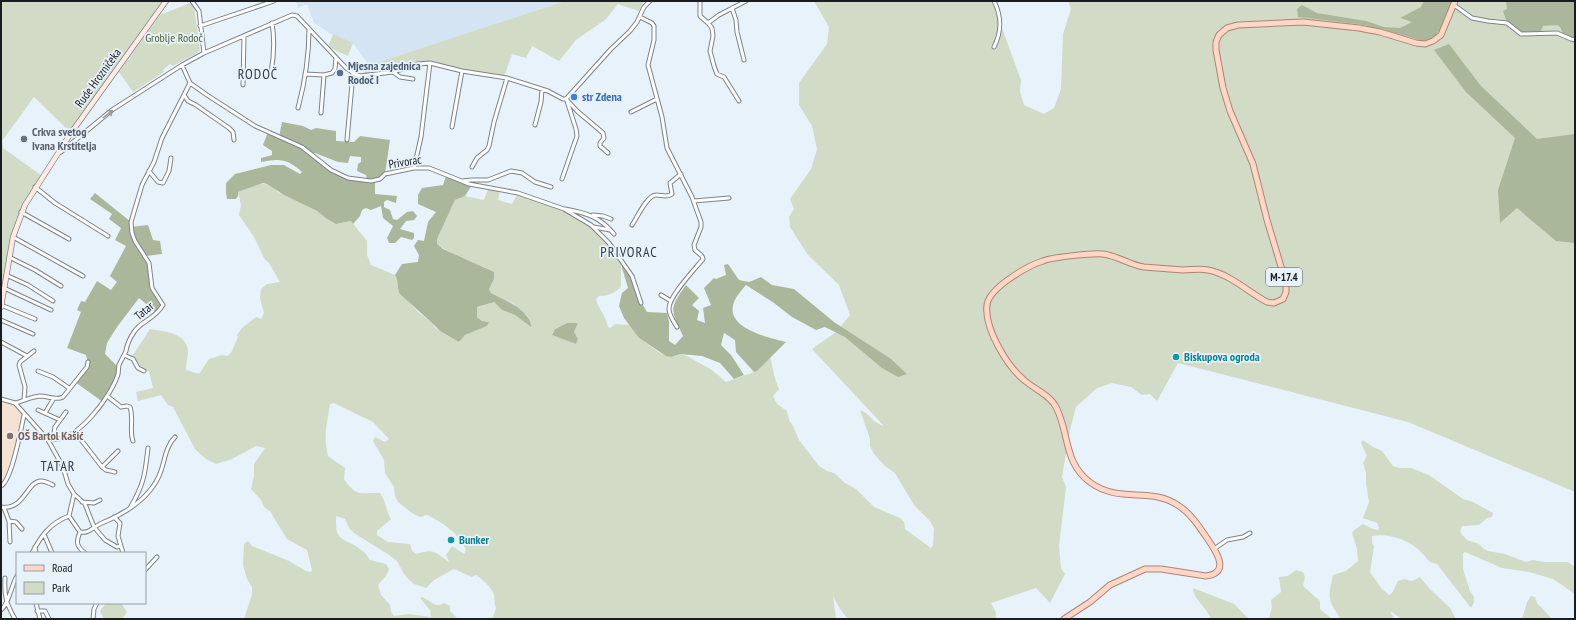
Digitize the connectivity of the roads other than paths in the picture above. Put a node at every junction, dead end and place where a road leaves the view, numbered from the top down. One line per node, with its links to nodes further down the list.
1 (166, 1): 48 (street, Rude Hrozničeka)
2 (192, 1): 15 (street)
3 (260, 1): 10 (street)
4 (274, 1): 10 (street)
5 (650, 1): 12 (street)
6 (700, 1): 14 (street)
7 (746, 1): 11 (street)
8 (994, 1): 19 (street)
9 (1454, 3): 18 (street); 131 (main road, M-17.4)
10 (262, 5): 15 (street)
11 (732, 8): 14 (street); 22 (street)
12 (640, 17): 37 (street); 38 (street)
13 (272, 23): 16 (street); 17 (street); 28 (street)
14 (708, 23): 39 (street)
15 (200, 26): 20 (street)
16 (309, 29): 21 (street); 29 (street)
17 (244, 36): 20 (street); 34 (street)
18 (1575, 40)
19 (994, 47)
20 (204, 53): 24 (street)
21 (336, 58): 27 (street); 30 (street)
22 (744, 60)
23 (430, 63): 25 (street); 26 (street); 51 (street)
24 (182, 65): 33 (street); 48 (street, one-way to 24)
25 (462, 71): 31 (street); 44 (street)
26 (393, 72): 27 (street); 32 (street)
27 (353, 73): 46 (street)
28 (272, 74)
29 (305, 74): 30 (street); 40 (street)
30 (324, 75): 42 (street)
31 (507, 78): 35 (street); 50 (street)
32 (413, 79)
33 (190, 83): 36 (street, Tatar); 51 (street, Privorac)
34 (243, 85)
35 (542, 89): 37 (street); 43 (street)
36 (184, 95): 45 (street); 52 (street, Tatar)
37 (566, 99): 47 (street); 54 (street)
38 (657, 99): 41 (street); 53 (street)
39 (739, 101)
40 (298, 108)
41 (631, 112)
42 (320, 113)
43 (535, 125)
44 (452, 127)
45 (234, 140)
46 (347, 140)
47 (608, 153)
48 (58, 154): 56 (street, Rude Hrozničeka)
49 (171, 158): 52 (street)
50 (472, 167)
51 (414, 168): 55 (street, Privorac)
52 (149, 171): 88 (street, Tatar)
53 (680, 174): 59 (street); 64 (street)
54 (562, 179)
55 (461, 182): 57 (street); 60 (street, Privorac)
56 (35, 187): 61 (street, Rude Hrozničeka); 68 (street)
57 (551, 187)
58 (729, 198): 59 (street)
59 (694, 201): 78 (street)
60 (564, 209): 62 (street); 65 (street, Privorac)
61 (21, 212): 69 (street, Rude Hrozničeka); 70 (street)
62 (591, 215): 63 (street); 66 (street)
63 (611, 219)
64 (632, 225)
65 (591, 226): 66 (street); 79 (street, Privorac)
66 (611, 231): 67 (street)
67 (614, 234)
68 (108, 236)
69 (13, 237): 71 (street, Rude Hrozničeka); 73 (street)
70 (69, 238)
71 (9, 257): 72 (street, Rude Hrozničeka); 74 (street)
72 (6, 275): 75 (street, Rude Hrozničeka); 77 (street)
73 (83, 276)
74 (61, 286)
75 (4, 288): 80 (street, Rude Hrozničeka); 81 (street)
76 (661, 295): 78 (street)
77 (53, 301)
78 (671, 301): 84 (street)
79 (641, 303)
80 (1, 306): 82 (street, Rude Hrozničeka)
81 (51, 310)
82 (35, 319)
83 (1, 320): 85 (street)
84 (677, 327)
85 (33, 334)
86 (1, 342): 89 (street)
87 (34, 351): 89 (street)
88 (124, 355): 92 (street); 94 (street, Tatar)
89 (27, 356): 97 (street)
90 (88, 362): 93 (street)
91 (38, 371): 93 (street)
92 (144, 372)
93 (70, 388): 95 (street)
94 (107, 396): 104 (street, Tatar); 108 (street)
95 (54, 398): 97 (street); 100 (street)
96 (1, 399): 98 (street)
97 (24, 399): 98 (street)
98 (14, 403): 102 (street)
99 (38, 410): 100 (street)
100 (45, 412): 103 (street)
101 (66, 412): 103 (street)
102 (24, 415): 105 (street); 114 (street)
103 (60, 420): 107 (street)
104 (75, 432): 107 (street, Tatar); 111 (street)
105 (44, 435): 107 (street); 115 (street)
106 (175, 437): 119 (street)
107 (53, 439)
108 (134, 441)
109 (148, 448): 119 (street)
110 (118, 451): 111 (street)
111 (102, 467): 112 (street)
112 (116, 472)
113 (53, 485): 118 (street)
114 (1, 486)
115 (74, 494): 117 (street); 120 (street)
116 (100, 500): 117 (street)
117 (82, 502): 123 (street)
118 (3, 507): 122 (street)
119 (129, 509): 121 (street)
120 (69, 516): 125 (street); 127 (street)
121 (114, 517): 123 (street); 129 (street)
122 (9, 521): 124 (street); 128 (street)
123 (94, 527): 125 (street); 129 (street)
124 (22, 529)
125 (80, 532): 135 (street)
126 (1250, 533): 131 (street)
127 (44, 534): 130 (street); 134 (street)
128 (10, 542)
129 (121, 546): 136 (street)
130 (35, 547): 132 (street); 133 (street)
131 (1214, 549): 150 (main road, M-17.4)
132 (32, 552)
133 (36, 552)
134 (52, 552)
135 (84, 552)
136 (123, 552)
137 (157, 557): 138 (street)
138 (146, 569)
139 (6, 578): 141 (street)
140 (16, 581): 141 (street)
141 (6, 602): 144 (street); 146 (street)
142 (36, 604): 145 (street)
143 (96, 604): 149 (street)
144 (1, 610)
145 (38, 611): 147 (street); 148 (street)
146 (15, 619)
147 (40, 619)
148 (50, 619)
149 (93, 619)
150 (1064, 619)

